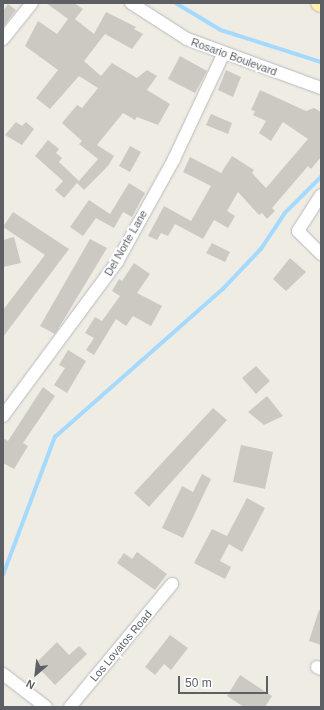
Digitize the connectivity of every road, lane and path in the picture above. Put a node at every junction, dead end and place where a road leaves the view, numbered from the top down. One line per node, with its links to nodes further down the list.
1 (32, 3): 3 (street)
2 (131, 3): 4 (street, Rosario Boulevard)
3 (3, 39)
4 (223, 55): 5 (street, Rosario Boulevard); 8 (street, Del Norte Lane)
5 (321, 88)
6 (321, 195): 7 (street)
7 (321, 254)
8 (3, 416)
9 (172, 584): 12 (street, Los Lovatos Road)
10 (3, 674): 11 (street)
11 (46, 707)
12 (70, 707)

